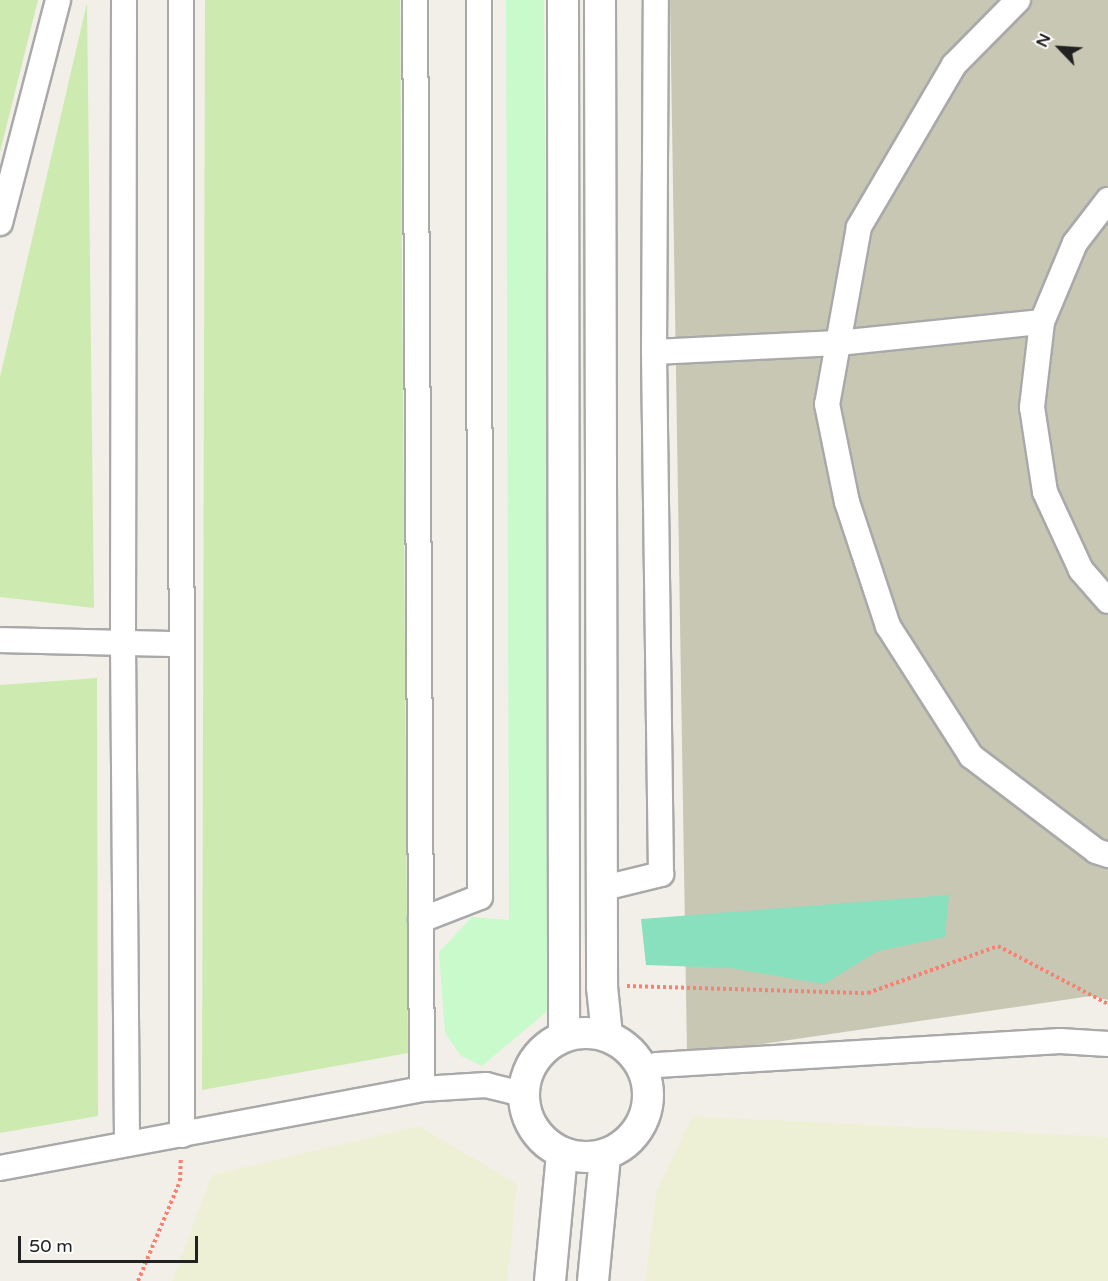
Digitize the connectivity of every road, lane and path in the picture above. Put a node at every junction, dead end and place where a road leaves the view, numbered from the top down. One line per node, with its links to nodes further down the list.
1 (58, 0): 11 (street)
2 (124, 0): 17 (street)
3 (182, 0): 18 (street)
4 (415, 0): 21 (street)
5 (479, 0): 21 (street)
6 (563, 0): 24 (street)
7 (600, 0): 20 (street)
8 (656, 0): 14 (street)
9 (1018, 0): 13 (street)
10 (1108, 200): 12 (street)
11 (0, 223)
12 (1042, 322): 13 (street); 15 (street)
13 (838, 343): 14 (street); 19 (street)
14 (654, 352): 20 (street)
15 (1108, 601)
16 (0, 640): 17 (street)
17 (123, 642): 18 (street); 31 (street)
18 (181, 644): 30 (street)
19 (1108, 855)
20 (604, 888): 22 (street)
21 (421, 920): 28 (street)
22 (602, 987): 23 (path); 25 (street)
23 (1108, 1004)
24 (564, 1035): 25 (street); 29 (street)
25 (607, 1035): 27 (street)
26 (1108, 1044): 27 (street)
27 (645, 1070): 33 (street)
28 (422, 1089): 29 (street); 30 (street)
29 (523, 1094): 32 (street)
30 (182, 1135): 31 (street); 35 (path)
31 (126, 1142): 34 (street)
32 (562, 1153): 33 (street); 36 (street)
33 (605, 1156): 37 (street)
34 (0, 1168)
35 (138, 1281)
36 (550, 1281)
37 (593, 1281)

